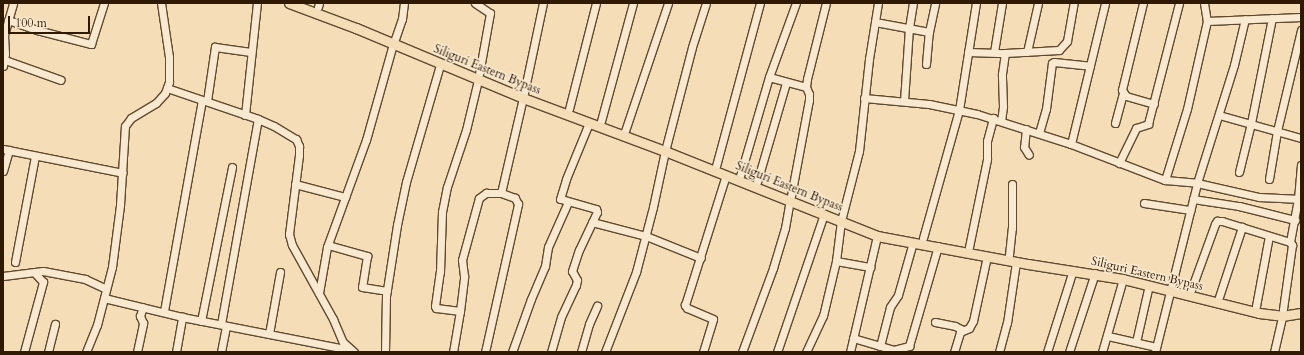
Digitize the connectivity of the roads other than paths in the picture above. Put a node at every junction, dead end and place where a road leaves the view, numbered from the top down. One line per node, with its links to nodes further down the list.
1 (13, 3): 32 (street)
2 (104, 3): 32 (street)
3 (161, 3): 53 (street)
4 (257, 3): 39 (street)
5 (289, 3): 38 (main road, Siliguri Eastern Bypass)
6 (306, 3): 28 (main road, Siliguri Eastern Bypass)
7 (404, 3): 38 (street)
8 (475, 3): 48 (street)
9 (543, 3): 55 (street)
10 (596, 3): 60 (street)
11 (634, 3): 66 (street)
12 (668, 3): 72 (street)
13 (706, 3): 77 (street)
14 (760, 3): 83 (street)
15 (796, 3): 49 (street)
16 (826, 3): 52 (street)
17 (878, 3): 34 (street)
18 (913, 3): 35 (street)
19 (936, 3): 37 (street)
20 (976, 3): 40 (street)
21 (1002, 3): 41 (street)
22 (1038, 3): 42 (street)
23 (1074, 3): 42 (street)
24 (1105, 3): 47 (street)
25 (1143, 3): 54 (street)
26 (1179, 3): 59 (street)
27 (1204, 3): 33 (street)
28 (318, 5): 38 (main road, Siliguri Eastern Bypass)
29 (1301, 17): 30 (street)
30 (1272, 18): 31 (street); 70 (street)
31 (1245, 19): 33 (street); 63 (street)
32 (8, 20): 44 (street)
33 (1207, 21): 91 (street)
34 (875, 22): 35 (street); 56 (street)
35 (908, 28): 37 (street); 58 (street)
36 (1301, 30): 73 (street)
37 (929, 32): 46 (street)
38 (394, 42): 45 (main road, Siliguri Eastern Bypass); 48 (main road, Siliguri Eastern Bypass); 97 (street)
39 (251, 52): 57 (street); 62 (street)
40 (968, 52): 41 (street); 61 (street)
41 (994, 52): 43 (street)
42 (1027, 52): 43 (street)
43 (1005, 53): 67 (street)
44 (4, 63): 50 (street)
45 (440, 64): 48 (main road, Siliguri Eastern Bypass); 134 (street)
46 (926, 64)
47 (1090, 66): 74 (street); 76 (street)
48 (478, 77): 55 (main road, Siliguri Eastern Bypass); 142 (street)
49 (769, 77): 51 (street); 89 (street)
50 (61, 80)
51 (786, 83): 52 (street); 92 (street)
52 (806, 87): 98 (street)
53 (167, 88): 57 (street); 87 (street)
54 (1123, 94): 59 (street); 69 (street)
55 (523, 96): 60 (main road, Siliguri Eastern Bypass); 68 (main road, Siliguri Eastern Bypass); 96 (street)
56 (864, 98): 58 (street); 105 (street)
57 (204, 101): 62 (street); 143 (street)
58 (904, 101): 61 (street)
59 (1154, 104): 81 (street)
60 (569, 109): 66 (main road, Siliguri Eastern Bypass)
61 (958, 110): 64 (street); 112 (street)
62 (245, 115): 65 (street)
63 (1219, 115): 70 (street); 93 (street)
64 (993, 118): 67 (street); 117 (street)
65 (258, 119): 94 (street); 150 (street)
66 (601, 121): 72 (main road, Siliguri Eastern Bypass)
67 (1001, 121): 71 (street)
68 (589, 123): 77 (main road, Siliguri Eastern Bypass); 101 (street)
69 (1115, 123)
70 (1251, 124): 73 (street); 86 (street)
71 (1026, 129): 74 (street); 80 (street)
72 (625, 131): 77 (main road, Siliguri Eastern Bypass)
73 (1277, 131): 75 (street); 90 (street)
74 (1039, 133): 76 (street)
75 (1301, 138)
76 (1071, 144): 81 (street)
77 (666, 148): 83 (main road, Siliguri Eastern Bypass); 88 (main road, Siliguri Eastern Bypass); 109 (street)
78 (6, 150): 79 (street); 85 (street)
79 (35, 156): 87 (street); 122 (street)
80 (1029, 156)
81 (1119, 163): 91 (street)
82 (1301, 165): 100 (street)
83 (716, 166): 89 (main road, Siliguri Eastern Bypass)
84 (232, 167): 147 (street)
85 (3, 171)
86 (1239, 172)
87 (122, 174): 132 (street)
88 (726, 175): 98 (main road, Siliguri Eastern Bypass); 119 (street)
89 (740, 176): 92 (main road, Siliguri Eastern Bypass)
90 (1269, 179)
91 (1165, 180): 93 (street)
92 (757, 182): 98 (main road, Siliguri Eastern Bypass)
93 (1197, 183): 99 (street); 100 (street)
94 (295, 184): 97 (street); 135 (street)
95 (1012, 184): 120 (street)
96 (501, 193): 142 (street); 169 (street)
97 (345, 197): 115 (street)
98 (790, 198): 104 (main road, Siliguri Eastern Bypass); 105 (main road, Siliguri Eastern Bypass); 175 (street)
99 (1193, 199): 103 (street); 106 (street)
100 (1300, 199): 106 (street)
101 (568, 202): 107 (street); 170 (street)
102 (1144, 203): 103 (street)
103 (1190, 210): 131 (street)
104 (824, 214): 105 (main road, Siliguri Eastern Bypass); 176 (street)
105 (842, 219): 110 (main road, Siliguri Eastern Bypass); 112 (main road, Siliguri Eastern Bypass); 121 (street)
106 (1294, 220): 114 (street)
107 (592, 222): 109 (street); 171 (street)
108 (1242, 227): 111 (street); 133 (street); 136 (street)
109 (646, 236): 119 (street); 173 (street)
110 (877, 236): 113 (main road, Siliguri Eastern Bypass); 123 (street)
111 (1269, 236): 114 (street); 139 (street)
112 (923, 238): 117 (main road, Siliguri Eastern Bypass)
113 (913, 242): 116 (main road, Siliguri Eastern Bypass); 156 (street)
114 (1290, 242): 144 (street)
115 (328, 245): 134 (street); 135 (street)
116 (938, 246): 118 (main road, Siliguri Eastern Bypass); 159 (street)
117 (969, 247): 120 (main road, Siliguri Eastern Bypass)
118 (987, 256): 120 (main road, Siliguri Eastern Bypass); 151 (street)
119 (701, 258): 174 (street)
120 (1012, 259): 124 (main road, Siliguri Eastern Bypass); 131 (main road, Siliguri Eastern Bypass); 180 (street)
121 (836, 261): 123 (street); 177 (street)
122 (15, 262)
123 (870, 267): 154 (street)
124 (1073, 270): 127 (main road, Siliguri Eastern Bypass); 181 (street)
125 (34, 272): 128 (street); 132 (street); 160 (street)
126 (280, 272): 152 (street)
127 (1095, 273): 129 (main road, Siliguri Eastern Bypass); 182 (street)
128 (3, 276)
129 (1123, 279): 130 (main road, Siliguri Eastern Bypass); 153 (street)
130 (1149, 285): 131 (main road, Siliguri Eastern Bypass); 155 (street)
131 (1172, 288): 133 (main road, Siliguri Eastern Bypass); 144 (main road, Siliguri Eastern Bypass); 157 (street)
132 (106, 289): 137 (street)
133 (1191, 290): 136 (main road, Siliguri Eastern Bypass)
134 (387, 292): 167 (street)
135 (319, 293): 166 (street)
136 (1219, 297): 139 (main road, Siliguri Eastern Bypass)
137 (104, 298): 140 (street); 162 (street)
138 (597, 306): 172 (street)
139 (1256, 306): 144 (main road, Siliguri Eastern Bypass)
140 (143, 307): 143 (street); 163 (street)
141 (1301, 308): 144 (main road, Siliguri Eastern Bypass)
142 (460, 311): 168 (street)
143 (164, 312): 146 (street)
144 (1282, 313): 145 (main road, Siliguri Eastern Bypass); 184 (street)
145 (1301, 313)
146 (182, 317): 147 (street); 164 (street)
147 (201, 321): 150 (street)
148 (935, 322): 151 (street)
149 (55, 324): 161 (street)
150 (223, 325): 152 (street); 165 (street)
151 (963, 330): 179 (street)
152 (269, 334): 158 (street)
153 (1108, 336): 155 (street); 183 (street)
154 (853, 338): 156 (street); 178 (street)
155 (1136, 342): 157 (street)
156 (880, 346): 159 (street)
157 (1156, 349)
158 (336, 350): 166 (street)
159 (894, 351)
160 (24, 352)
161 (48, 352)
162 (86, 352)
163 (137, 352)
164 (176, 352)
165 (221, 352)
166 (355, 352)
167 (385, 352)
168 (453, 352)
169 (485, 352)
170 (512, 352)
171 (551, 352)
172 (581, 352)
173 (605, 352)
174 (703, 352)
175 (742, 352)
176 (777, 352)
177 (806, 352)
178 (850, 352)
179 (955, 352)
180 (999, 352)
181 (1047, 352)
182 (1068, 352)
183 (1102, 352)
184 (1274, 352)

